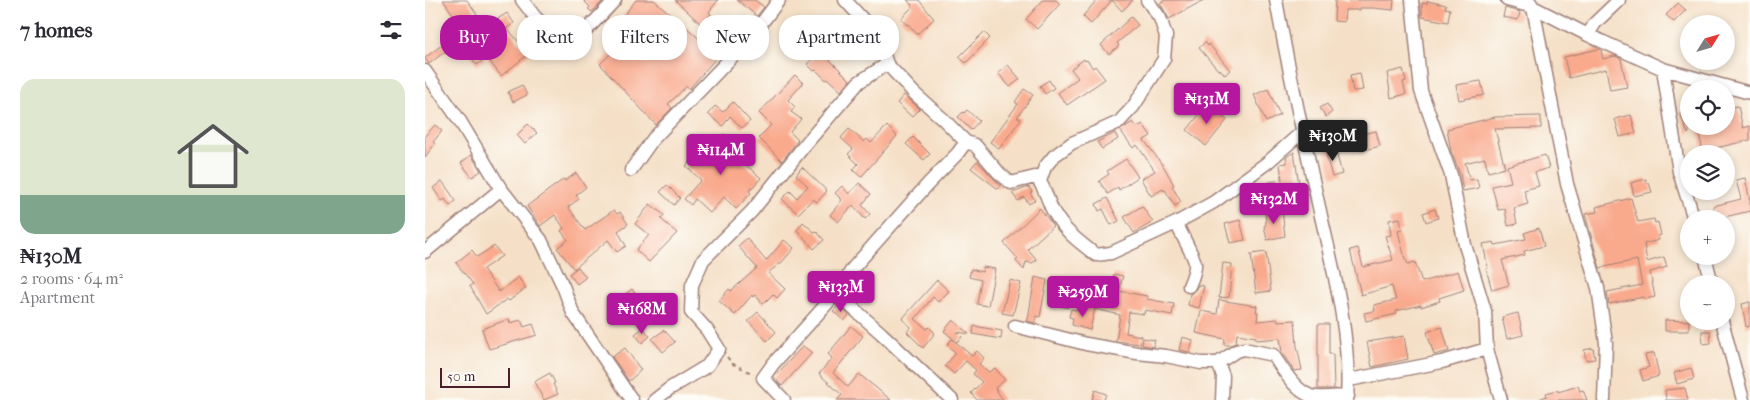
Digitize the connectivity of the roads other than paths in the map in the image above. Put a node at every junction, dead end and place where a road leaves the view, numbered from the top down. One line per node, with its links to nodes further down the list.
1 (522, 0): 2 (street)
2 (615, 0)
3 (779, 0): 18 (street)
4 (845, 0): 12 (street)
5 (1147, 0): 19 (street)
6 (1277, 0): 16 (street)
7 (1412, 0): 28 (street)
8 (1507, 0): 10 (street)
9 (1619, 0): 11 (street)
10 (1531, 3): 11 (street); 38 (street)
11 (1588, 35): 13 (street)
12 (887, 64): 17 (street); 33 (street)
13 (1663, 69): 15 (street); 21 (street)
14 (425, 71): 20 (street)
15 (1750, 93)
16 (1302, 132): 22 (street); 30 (street)
17 (965, 142): 19 (street); 25 (street)
18 (631, 170)
19 (1040, 181): 22 (street)
20 (501, 189): 23 (street); 32 (street)
21 (1690, 210)
22 (1176, 223): 24 (street)
23 (425, 252)
24 (1189, 286)
25 (837, 294): 34 (street); 35 (street)
26 (1015, 326): 29 (street)
27 (1724, 330): 39 (street)
28 (1487, 349): 30 (street); 37 (street)
29 (1218, 363): 31 (street); 36 (street)
30 (1349, 380): 31 (street)
31 (1347, 398)
32 (632, 400)
33 (655, 400)
34 (784, 400)
35 (951, 400)
36 (1222, 400)
37 (1501, 400)
38 (1603, 400)
39 (1743, 400)

